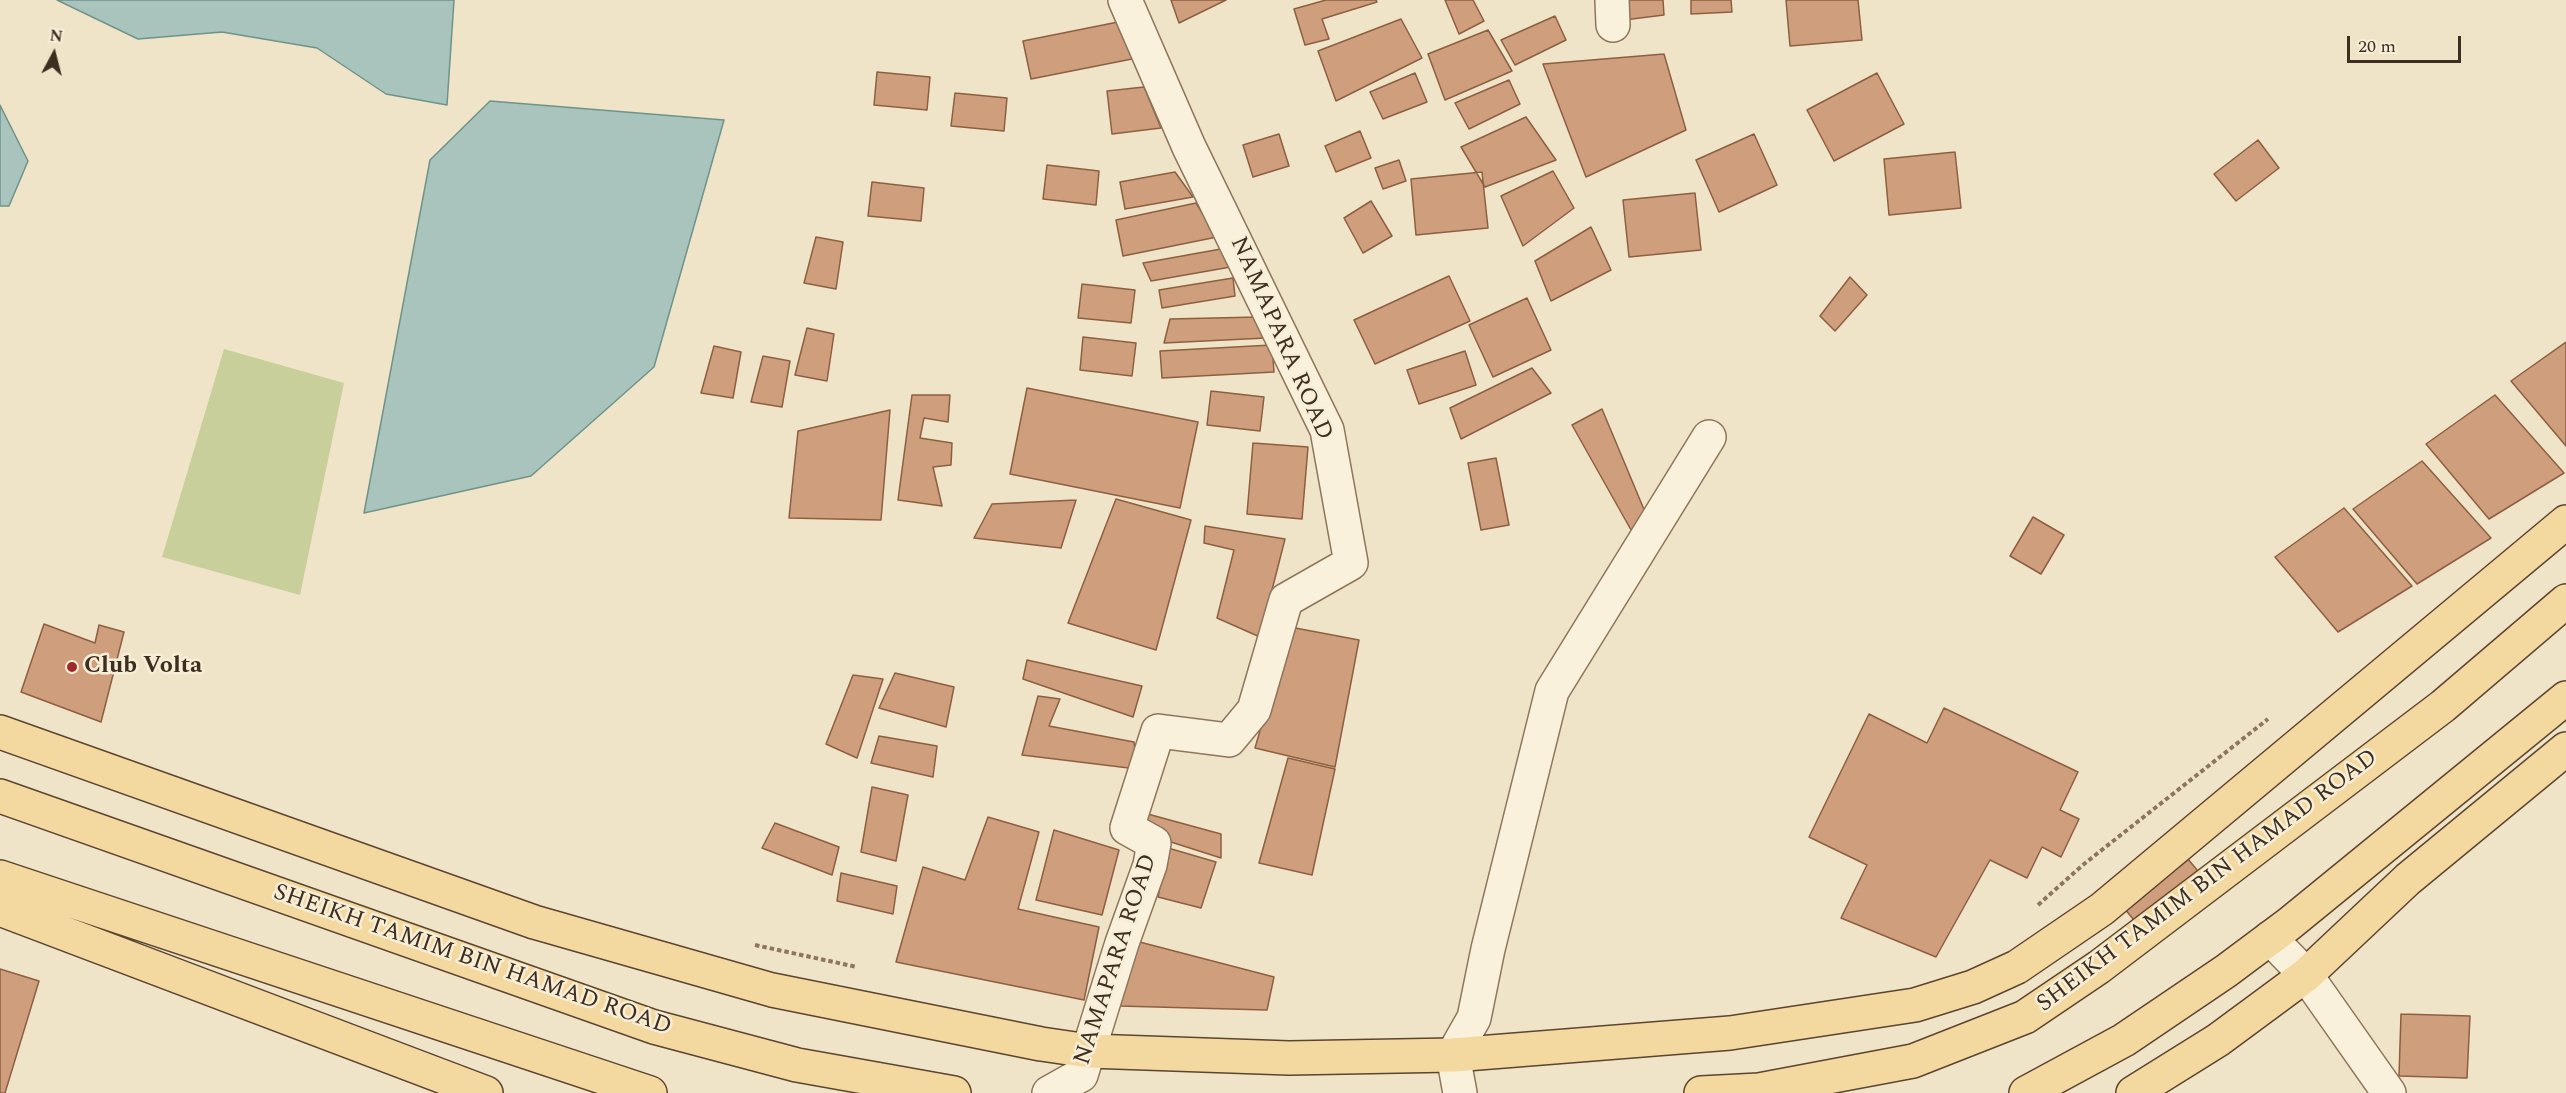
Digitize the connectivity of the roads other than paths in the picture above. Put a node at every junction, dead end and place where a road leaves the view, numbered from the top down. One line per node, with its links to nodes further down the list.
1 (1125, 0): 13 (street, NAMAPARA ROAD)
2 (1709, 437): 14 (street)
3 (2566, 522): 14 (main road)
4 (2566, 601): 20 (main road, SHEIKH TAMIM BIN HAMAD ROAD)
5 (2566, 698): 11 (main road)
6 (0, 732): 13 (main road)
7 (2566, 749): 12 (main road)
8 (0, 795): 17 (main road, SHEIKH TAMIM BIN HAMAD ROAD)
9 (0, 877): 16 (main road)
10 (0, 909): 15 (main road)
11 (2270, 938): 12 (street); 21 (main road)
12 (2307, 975): 22 (main road); 23 (street)
13 (1089, 1051): 14 (main road); 18 (street, NAMAPARA ROAD)
14 (1453, 1055): 19 (street)
15 (486, 1093)
16 (650, 1093)
17 (954, 1093)
18 (1049, 1093)
19 (1460, 1093)
20 (1701, 1093)
21 (2026, 1093)
22 (2133, 1093)
23 (2390, 1093)

